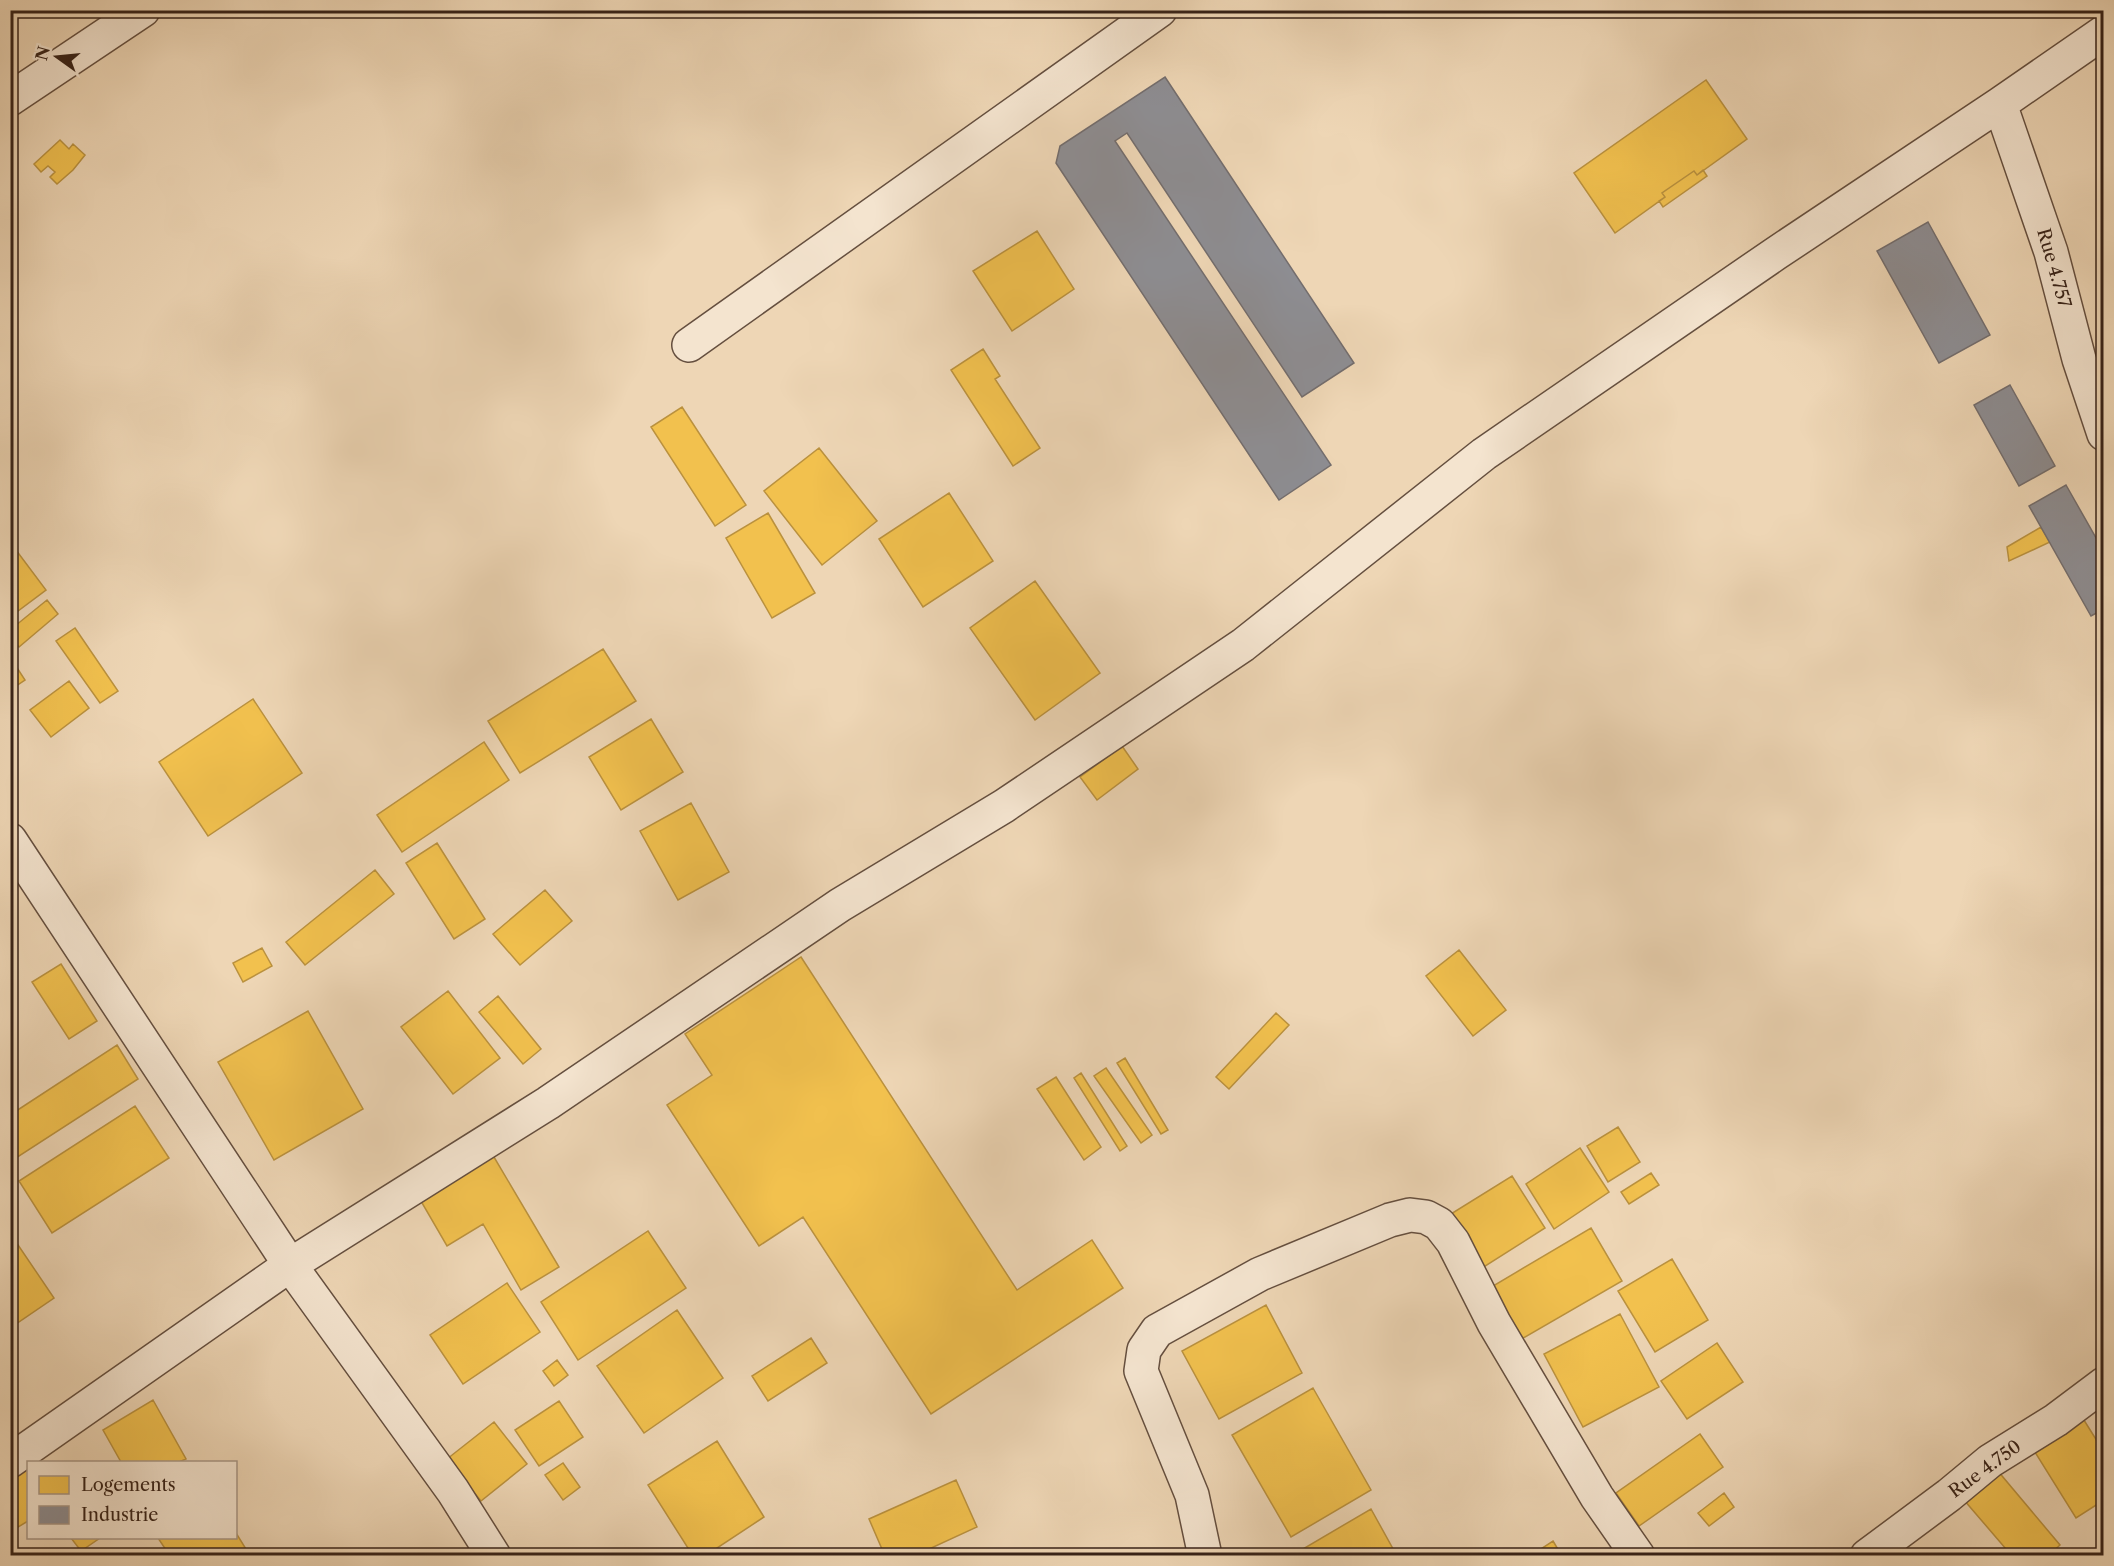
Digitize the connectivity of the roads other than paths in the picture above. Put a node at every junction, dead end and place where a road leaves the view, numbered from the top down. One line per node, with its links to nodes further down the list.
1 (143, 10): 4 (street)
2 (1160, 10): 6 (street)
3 (2103, 32): 5 (street)
4 (10, 99)
5 (2000, 104): 7 (street, Rue 4.757); 9 (street)
6 (689, 345)
7 (2103, 434)
8 (10, 840): 9 (street)
9 (290, 1265): 11 (street); 12 (street)
10 (2103, 1384): 15 (street, Rue 4.750)
11 (10, 1461)
12 (494, 1556)
13 (1205, 1556): 14 (street)
14 (1638, 1556)
15 (1867, 1556)

